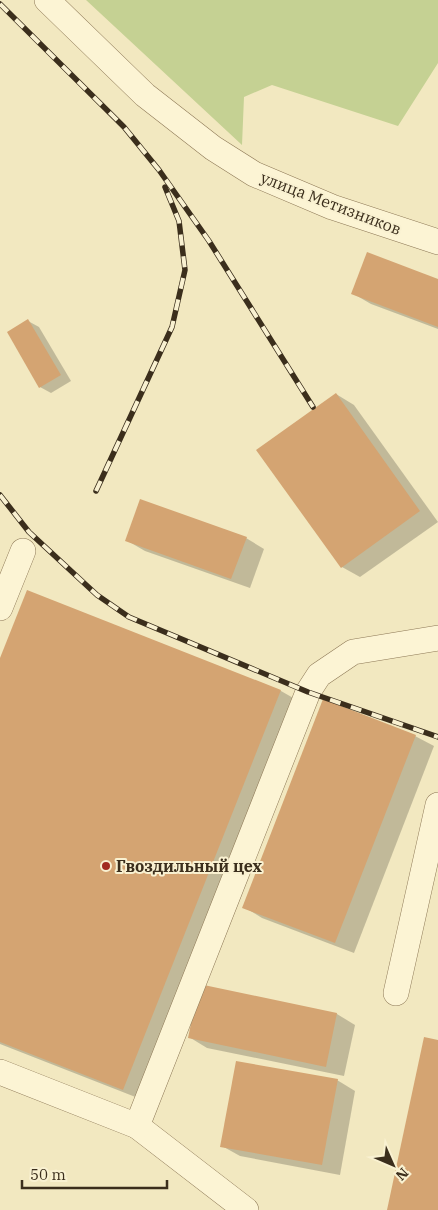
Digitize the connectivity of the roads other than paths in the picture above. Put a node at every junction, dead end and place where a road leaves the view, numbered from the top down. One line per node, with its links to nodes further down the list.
1 (47, 0): 2 (street, улица Метизников)
2 (438, 242)
3 (23, 551): 4 (street)
4 (0, 608)
5 (438, 638): 9 (street)
6 (438, 805): 7 (street)
7 (396, 993)
8 (0, 1072): 9 (street)
9 (137, 1126): 10 (street)
10 (246, 1210)

